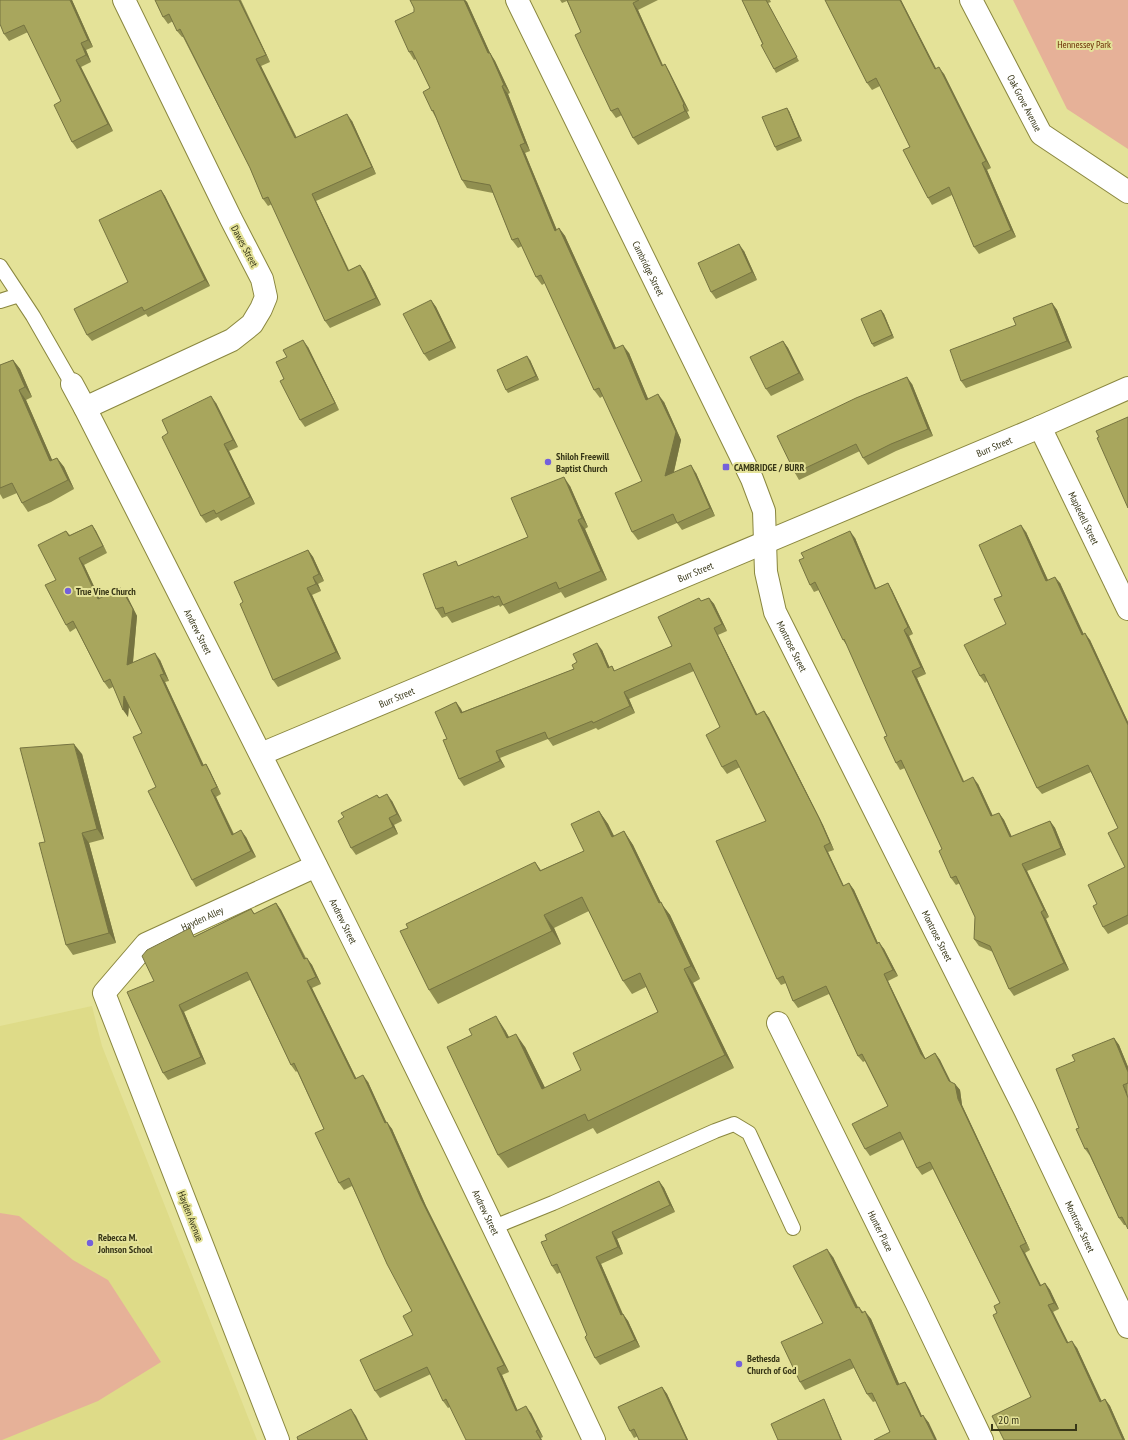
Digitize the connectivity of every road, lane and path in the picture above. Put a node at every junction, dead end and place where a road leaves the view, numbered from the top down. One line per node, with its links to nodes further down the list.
1 (124, 0): 10 (street, Dawes Street)
2 (517, 0): 12 (street, Cambridge Street)
3 (971, 0): 4 (street, Oak Grove Avenue)
4 (1128, 192)
5 (0, 266): 6 (lane)
6 (19, 295): 7 (lane); 8 (lane)
7 (0, 300)
8 (72, 384): 10 (street, Andrew Street)
9 (1128, 388): 11 (street, Burr Street)
10 (85, 408): 14 (street, Andrew Street)
11 (1040, 427): 12 (street, Burr Street); 13 (street, Mapledell Street)
12 (765, 541): 14 (street, Burr Street); 20 (street, Montrose Street)
13 (1128, 609)
14 (261, 754): 15 (street, Andrew Street)
15 (316, 866): 16 (street, Hayden Alley); 18 (street, Andrew Street)
16 (104, 993): 21 (street, Hayden Avenue)
17 (778, 1023): 23 (street, Hunter Place)
18 (494, 1227): 19 (lane); 22 (street, Andrew Street)
19 (793, 1228)
20 (1128, 1327)
21 (278, 1440)
22 (594, 1440)
23 (982, 1440)

